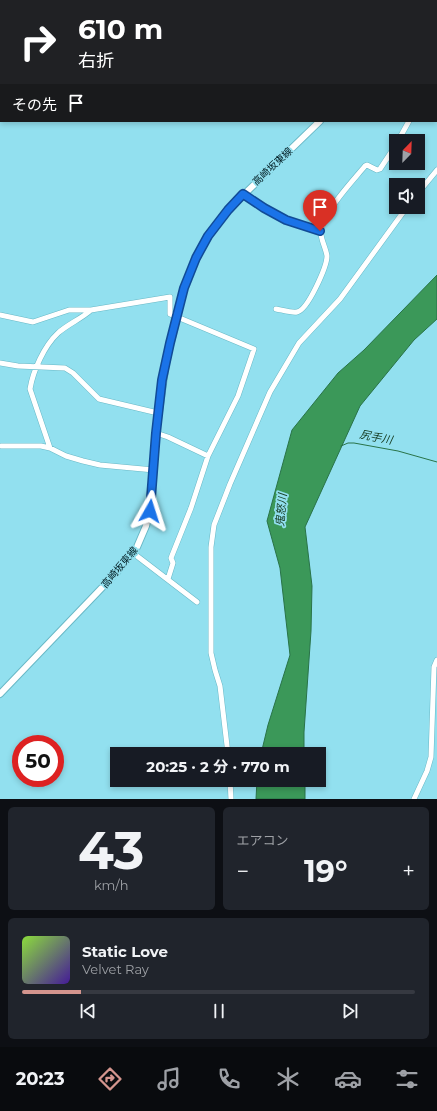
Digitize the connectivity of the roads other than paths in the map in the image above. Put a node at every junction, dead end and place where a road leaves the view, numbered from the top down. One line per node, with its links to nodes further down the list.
1 (319, 122): 7 (main road, 高崎坂東線)
2 (408, 122): 3 (street)
3 (402, 134)
4 (389, 156): 9 (street)
5 (437, 170): 6 (street)
6 (425, 185)
7 (243, 194): 9 (street); 13 (main road, 高崎坂東線)
8 (402, 214): 28 (street)
9 (320, 231): 10 (street)
10 (276, 309)
11 (91, 310): 12 (street); 13 (street); 15 (street)
12 (0, 315)
13 (176, 317): 16 (main road, 高崎坂東線); 20 (street)
14 (0, 363): 15 (street)
15 (36, 367): 16 (street); 19 (street)
16 (158, 414): 17 (main road, 高崎坂東線)
17 (156, 433): 20 (street); 21 (main road, 高崎坂東線)
18 (2, 446): 19 (street)
19 (50, 448): 21 (street)
20 (208, 456): 23 (street)
21 (154, 470): 22 (main road, 高崎坂東線)
22 (133, 553): 23 (street); 27 (main road, 高崎坂東線)
23 (168, 579): 24 (street)
24 (197, 602)
25 (437, 660): 26 (street)
26 (436, 686): 31 (street)
27 (0, 694)
28 (227, 747)
29 (230, 787): 30 (street)
30 (231, 799)
31 (414, 799)

